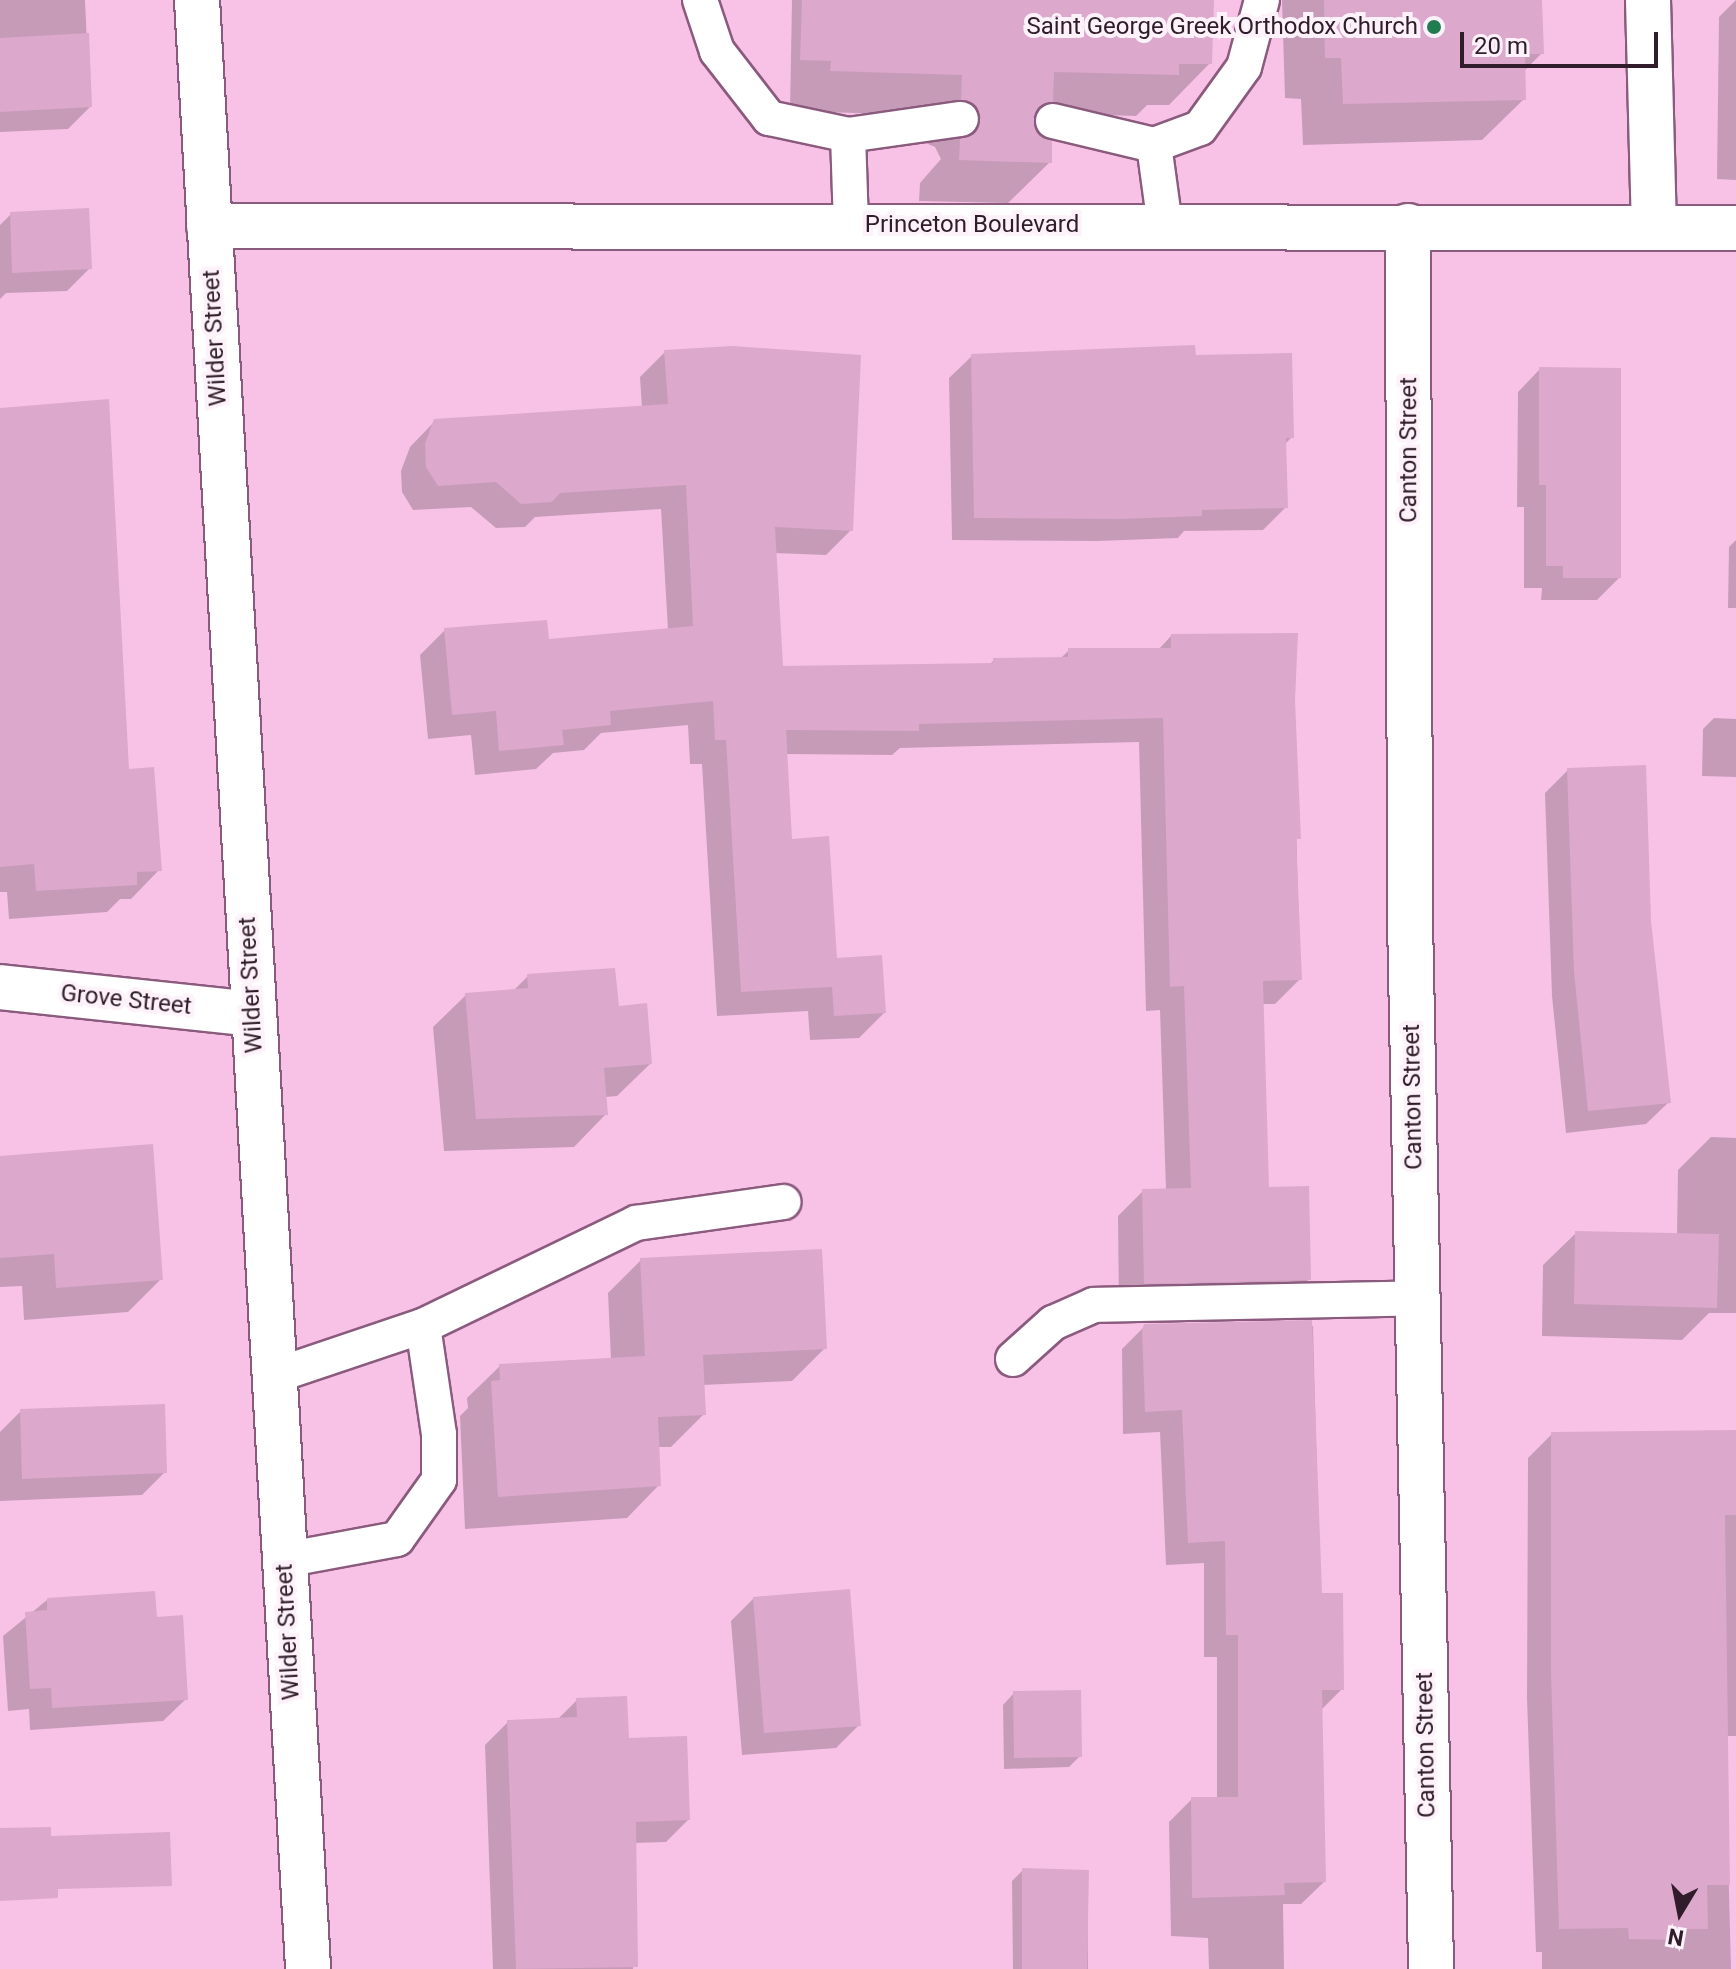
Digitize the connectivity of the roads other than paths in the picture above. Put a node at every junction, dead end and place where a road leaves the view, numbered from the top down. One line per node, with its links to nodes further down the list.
1 (197, 0): 10 (street, Wilder Street)
2 (700, 0): 7 (lane)
3 (1262, 0): 8 (lane)
4 (1648, 0): 13 (street)
5 (961, 119): 7 (lane)
6 (1053, 121): 8 (lane)
7 (848, 135): 11 (lane)
8 (1154, 145): 9 (lane)
9 (1165, 225): 11 (street, Princeton Boulevard); 12 (street, Princeton Boulevard)
10 (209, 226): 11 (street, Princeton Boulevard); 16 (street, Wilder Street)
11 (851, 226)
12 (1408, 226): 13 (street, Princeton Boulevard); 18 (street, Canton Street)
13 (1654, 227): 14 (street, Princeton Boulevard)
14 (1736, 228)
15 (0, 987): 16 (street, Grove Street)
16 (252, 1014): 21 (street, Wilder Street)
17 (784, 1202): 19 (lane)
18 (1417, 1298): 20 (lane); 24 (street, Canton Street)
19 (423, 1326): 21 (lane); 22 (lane)
20 (1013, 1359)
21 (274, 1376): 22 (street, Wilder Street)
22 (284, 1560): 23 (street, Wilder Street)
23 (308, 1969)
24 (1431, 1969)

